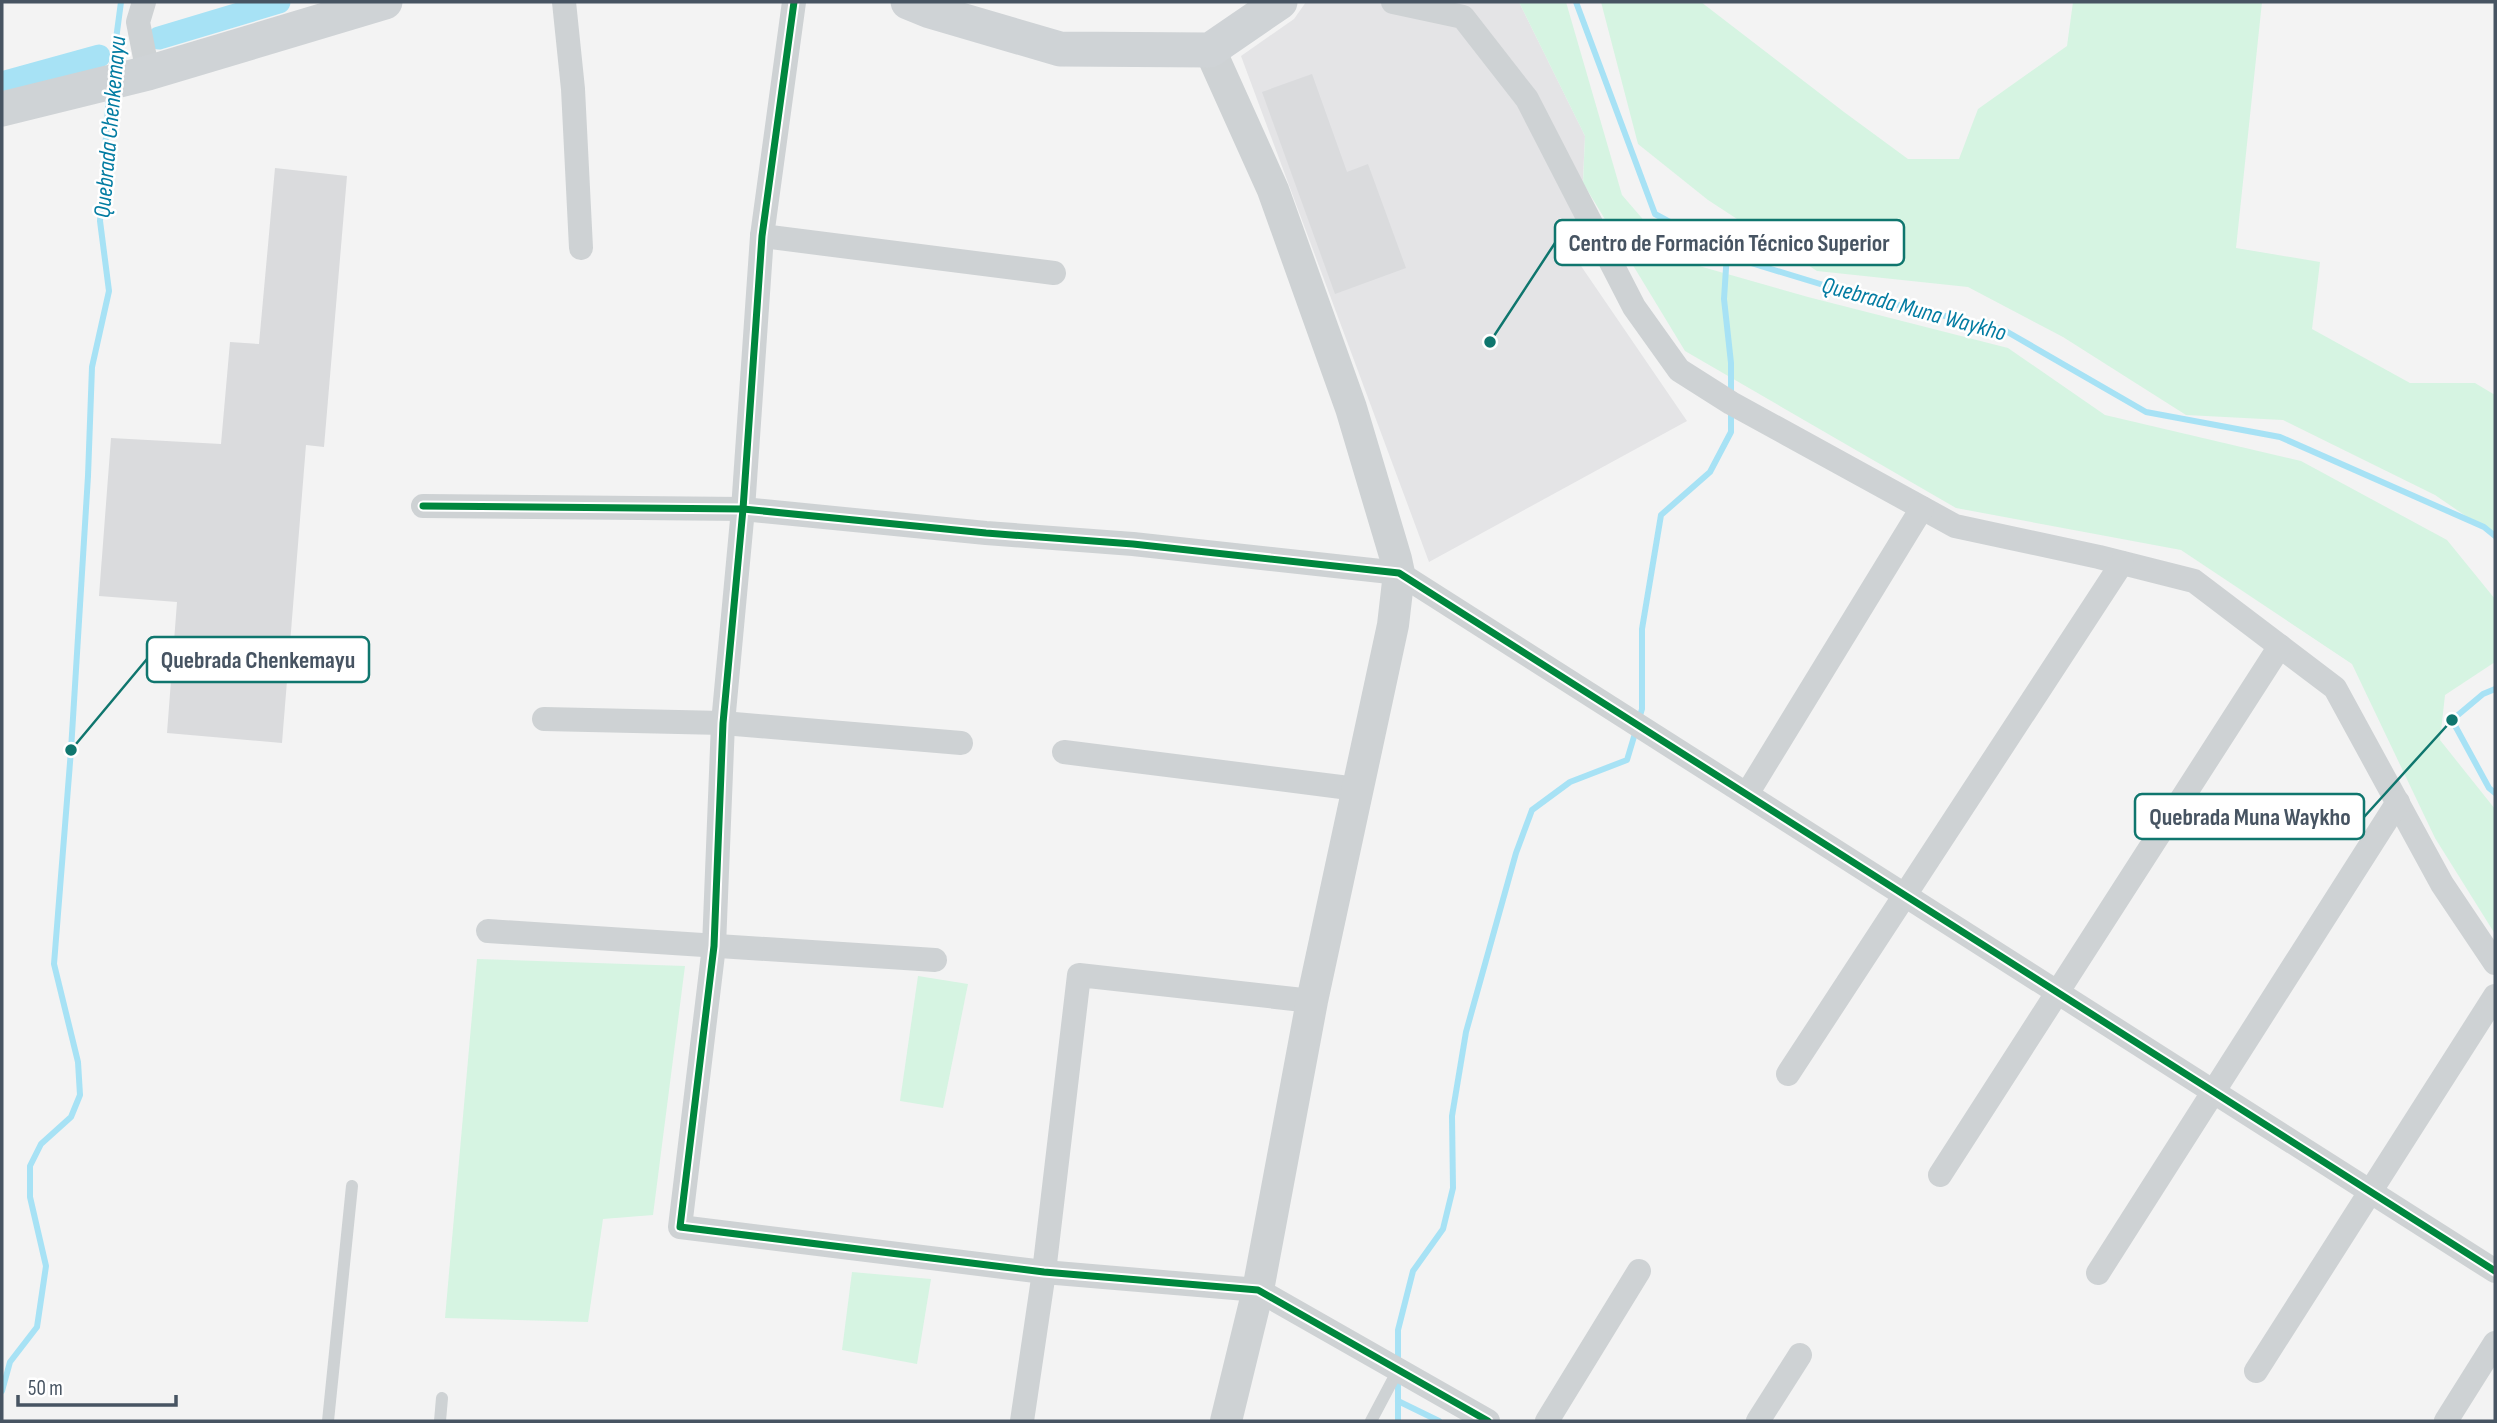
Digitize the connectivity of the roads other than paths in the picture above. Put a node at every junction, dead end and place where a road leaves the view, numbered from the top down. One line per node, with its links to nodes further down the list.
1 (144, 2): 9 (street)
2 (385, 2): 9 (main road)
3 (564, 2): 12 (street)
4 (794, 2): 11 (street)
5 (908, 2): 8 (main road)
6 (1280, 2): 8 (main road)
7 (1393, 2): 15 (street)
8 (1210, 50): 18 (street)
9 (142, 74): 10 (main road)
10 (2, 109)
11 (762, 236): 13 (street); 16 (street)
12 (581, 248)
13 (1054, 273)
14 (423, 506): 16 (street)
15 (1923, 508): 17 (street); 25 (street)
16 (743, 509): 18 (street); 21 (street)
17 (2122, 563): 19 (street); 27 (street)
18 (1399, 573): 24 (street); 25 (street)
19 (2280, 646): 26 (street); 32 (street)
20 (544, 719): 21 (street)
21 (723, 723): 22 (street); 29 (street)
22 (961, 743)
23 (1064, 752): 24 (street)
24 (1357, 789): 34 (street)
25 (1746, 794): 27 (street)
26 (2398, 802): 31 (street); 36 (street)
27 (1905, 895): 32 (street); 35 (street)
28 (488, 931): 29 (street)
29 (714, 946): 30 (street); 42 (street)
30 (935, 960)
31 (2495, 963)
32 (2058, 992): 36 (street); 37 (street)
33 (2495, 996): 39 (street)
34 (1312, 1001): 42 (street); 44 (street)
35 (1788, 1074)
36 (2214, 1092): 39 (street); 43 (street)
37 (1941, 1175)
38 (352, 1186): 50 (lane)
39 (2371, 1192): 41 (street); 48 (street)
40 (1639, 1271): 56 (street)
41 (2495, 1271)
42 (1044, 1272): 44 (street); 52 (street)
43 (2098, 1273)
44 (1258, 1290): 47 (street); 53 (street)
45 (2495, 1343): 58 (street)
46 (1800, 1355): 57 (street)
47 (1398, 1370): 54 (lane); 55 (street)
48 (2256, 1371)
49 (442, 1398): 51 (lane)
50 (328, 1421)
51 (440, 1421)
52 (1021, 1421)
53 (1226, 1421)
54 (1371, 1421)
55 (1488, 1421)
56 (1547, 1421)
57 (1758, 1421)
58 (2446, 1421)

